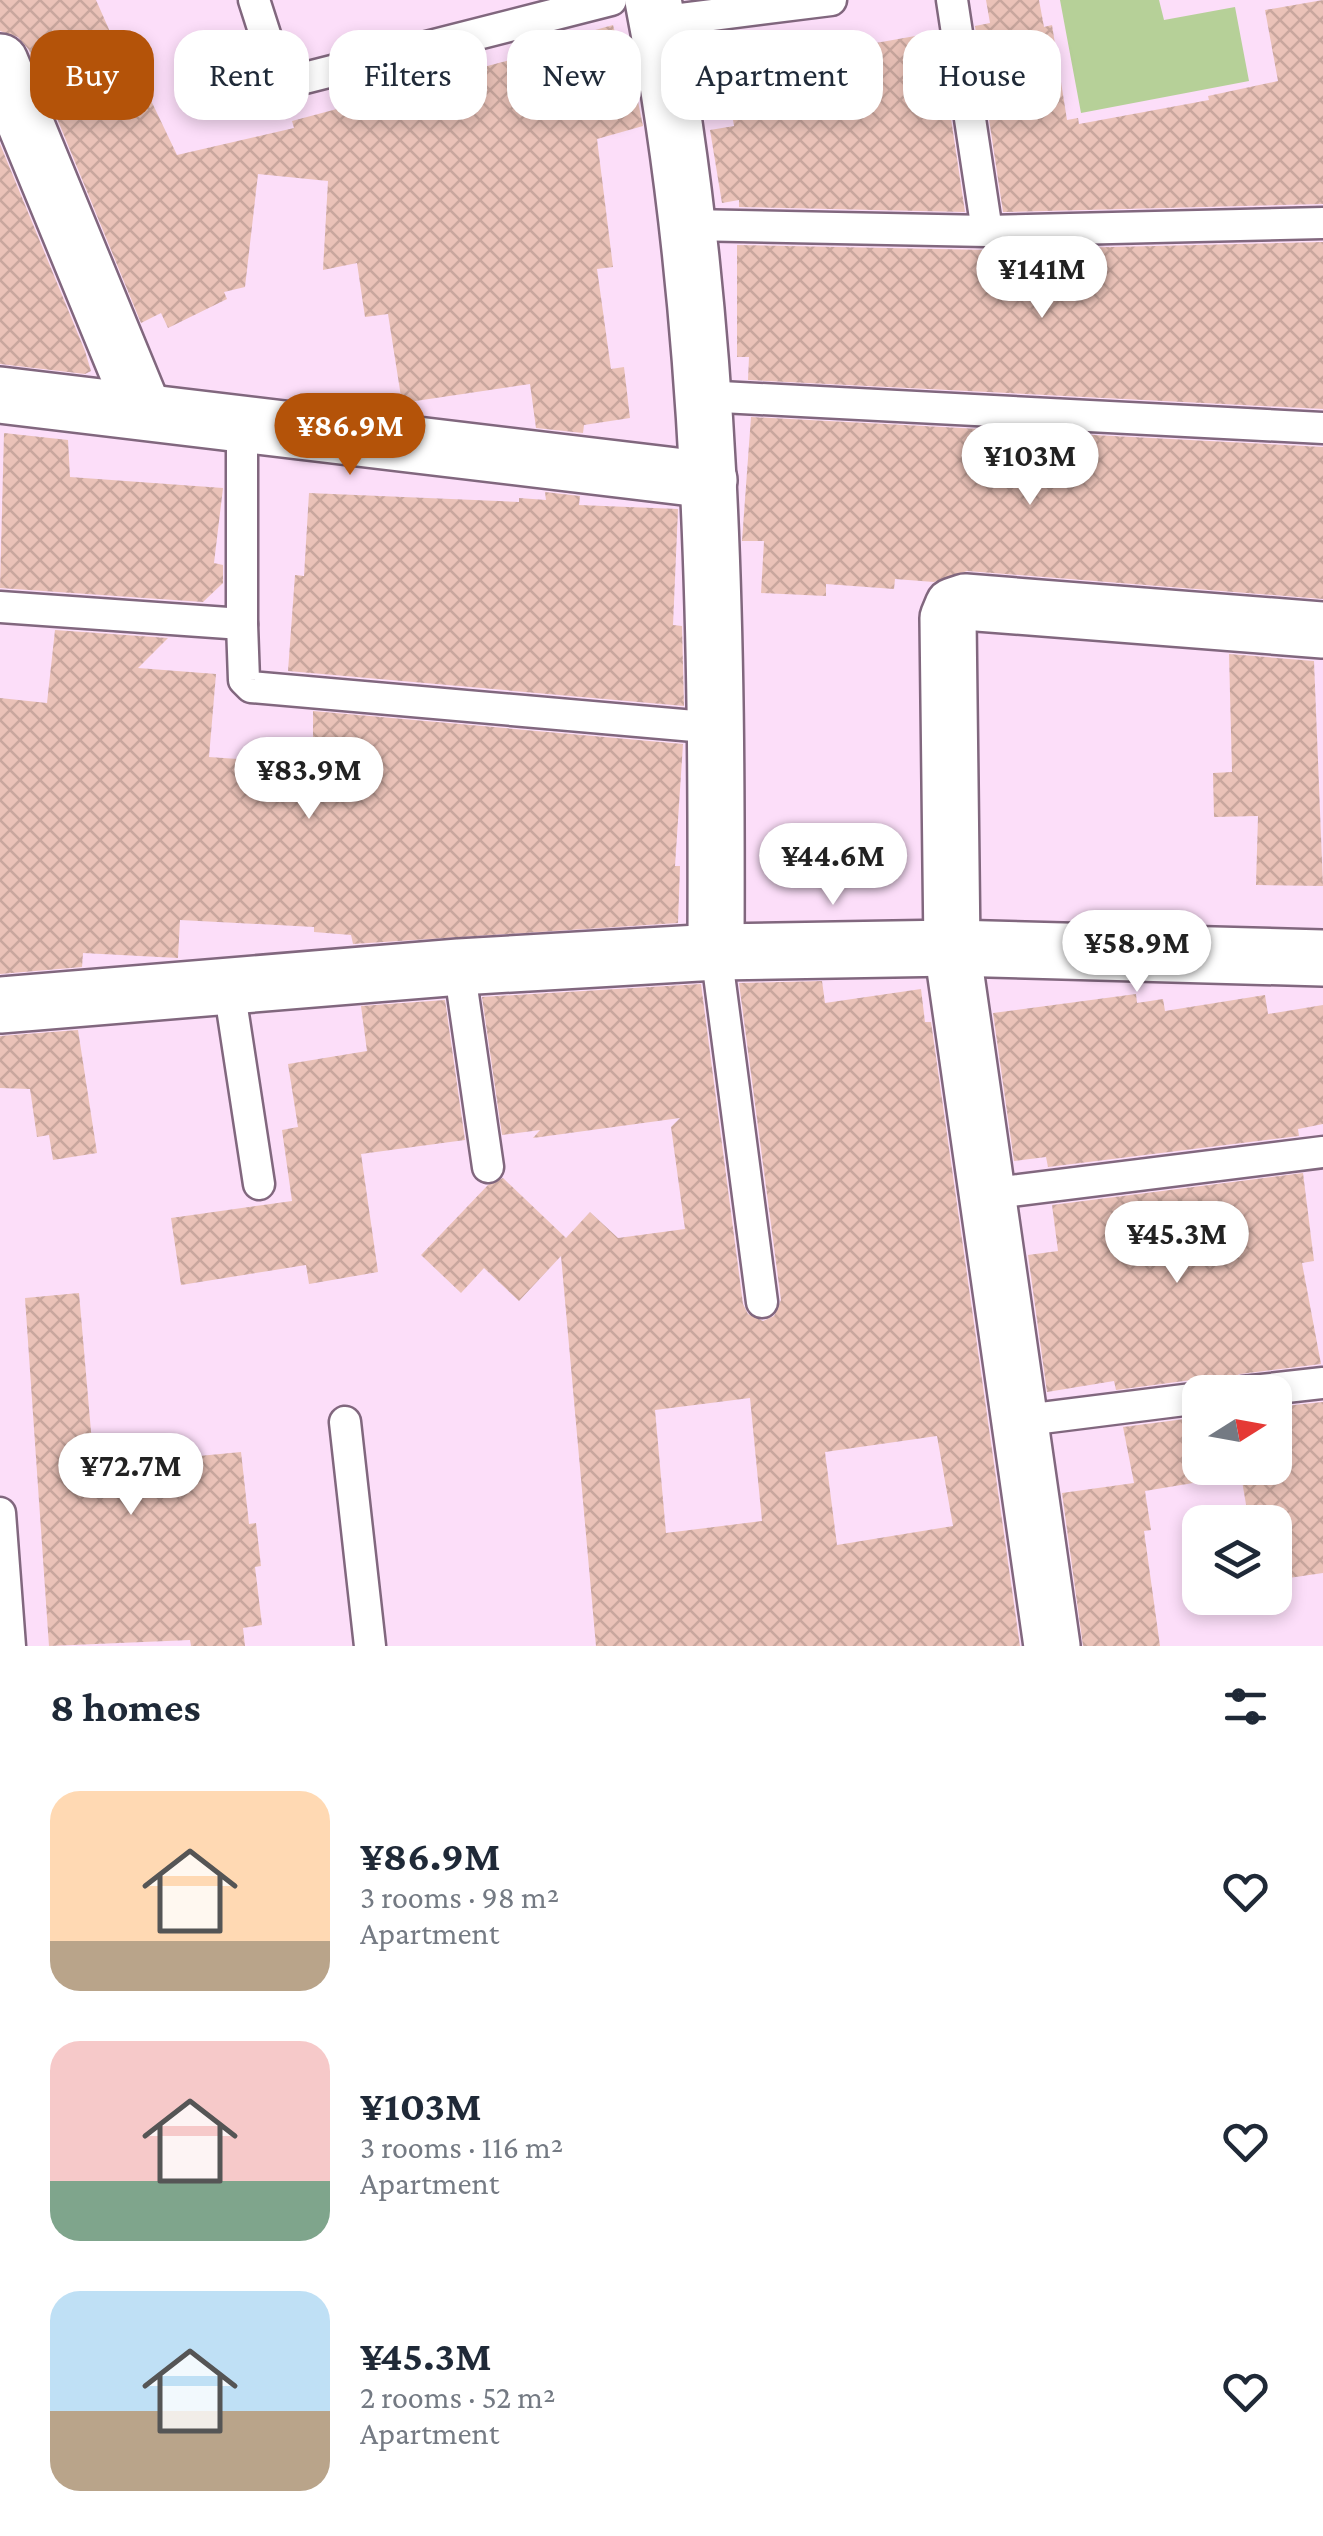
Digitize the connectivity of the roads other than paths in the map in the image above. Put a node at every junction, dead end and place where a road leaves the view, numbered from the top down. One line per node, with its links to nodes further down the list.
1 (254, 0): 4 (lane)
2 (831, 0): 4 (lane)
3 (952, 0): 8 (lane)
4 (640, 7): 7 (street)
5 (0, 62): 11 (street)
6 (1323, 223): 8 (lane)
7 (689, 225): 8 (lane); 10 (street)
8 (987, 231)
9 (0, 395): 11 (street)
10 (702, 396): 13 (lane); 14 (street)
11 (144, 409): 12 (street)
12 (242, 422): 14 (street); 16 (lane)
13 (1323, 428)
14 (709, 480): 18 (street)
15 (0, 607): 16 (lane)
16 (242, 624): 18 (lane)
17 (1323, 630): 19 (street)
18 (716, 728): 20 (street)
19 (952, 948): 20 (street); 21 (street); 28 (street)
20 (716, 952): 22 (street); 29 (lane)
21 (1323, 958)
22 (458, 967): 23 (street); 26 (lane)
23 (229, 988): 24 (street); 27 (lane)
24 (0, 1005)
25 (1323, 1152): 28 (lane)
26 (488, 1167)
27 (259, 1184)
28 (986, 1194): 33 (street)
29 (762, 1302)
30 (1323, 1382): 31 (lane)
31 (1292, 1386)
32 (1182, 1400): 33 (lane)
33 (1018, 1421): 38 (street)
34 (345, 1422): 37 (lane)
35 (0, 1513): 36 (lane)
36 (10, 1646)
37 (370, 1646)
38 (1052, 1646)

